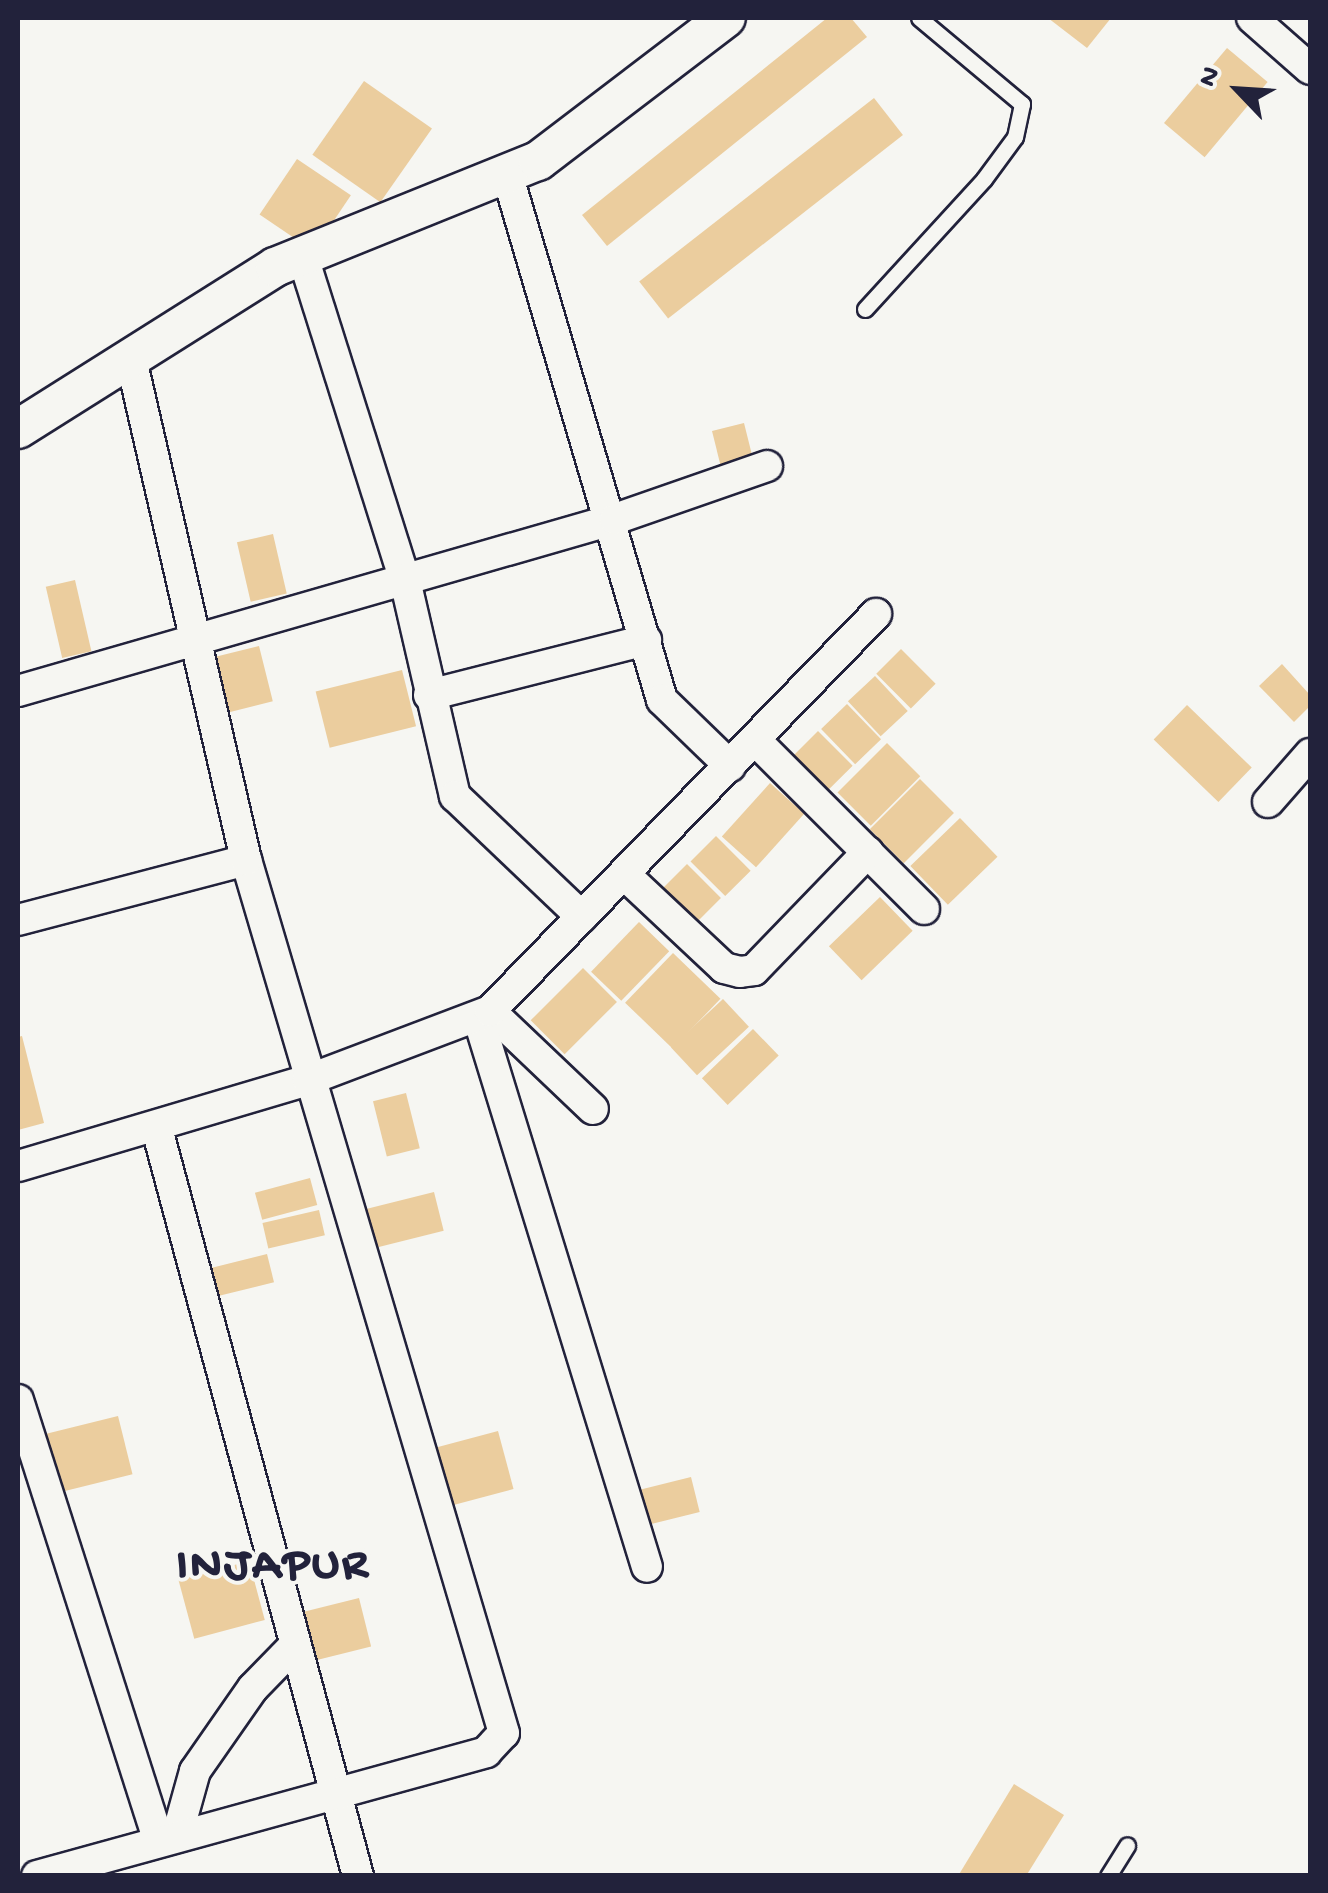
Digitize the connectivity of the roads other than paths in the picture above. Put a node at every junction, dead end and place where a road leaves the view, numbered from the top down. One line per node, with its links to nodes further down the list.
1 (726, 18): 5 (street)
2 (919, 18): 7 (lane)
3 (1252, 18): 4 (street)
4 (1310, 70)
5 (508, 178): 6 (street); 11 (street)
6 (303, 257): 8 (street); 12 (street)
7 (865, 309)
8 (131, 359): 9 (street); 15 (street)
9 (18, 430)
10 (767, 466): 11 (street)
11 (615, 519): 12 (street); 14 (street)
12 (405, 580): 15 (street); 17 (street)
13 (876, 614): 18 (street)
14 (646, 640): 17 (street); 20 (street)
15 (195, 641): 16 (street); 23 (street)
16 (18, 692)
17 (429, 695): 26 (street)
18 (756, 740): 20 (street); 22 (street)
19 (1310, 754): 21 (street)
20 (730, 766): 24 (street)
21 (1268, 802)
22 (868, 852): 24 (street); 25 (street)
23 (246, 860): 27 (street); 29 (street)
24 (624, 874): 26 (street)
25 (924, 908)
26 (582, 916): 28 (street)
27 (18, 920)
28 (484, 1014): 29 (street); 30 (street); 34 (street)
29 (308, 1080): 31 (street); 36 (street)
30 (593, 1109)
31 (157, 1128): 32 (street); 35 (street)
32 (18, 1166)
33 (18, 1400): 37 (street)
34 (648, 1567)
35 (294, 1645): 36 (street); 37 (street)
36 (334, 1793): 37 (street); 40 (street)
37 (168, 1835): 39 (street)
38 (1128, 1846): 41 (lane)
39 (36, 1876)
40 (358, 1876)
41 (1108, 1876)

